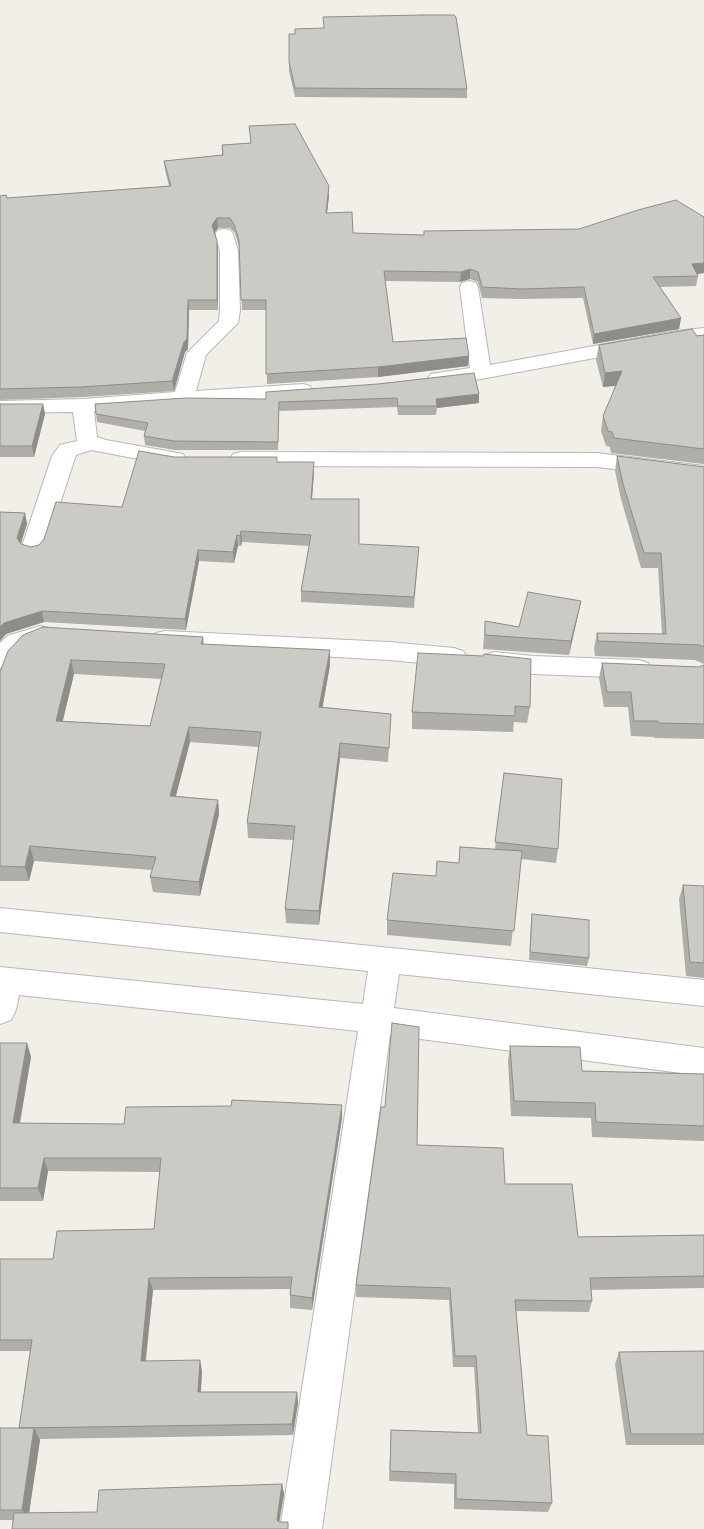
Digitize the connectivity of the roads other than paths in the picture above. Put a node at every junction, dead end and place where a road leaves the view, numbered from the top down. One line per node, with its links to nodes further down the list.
1 (224, 234): 7 (street)
2 (469, 287): 4 (street)
3 (704, 334): 4 (street)
4 (481, 373): 5 (street)
5 (415, 381)
6 (320, 389): 7 (street)
7 (184, 398): 8 (street)
8 (83, 405): 9 (street); 10 (street)
9 (0, 407)
10 (92, 443): 11 (street); 14 (street)
11 (194, 459)
12 (224, 459): 13 (street)
13 (704, 473)
14 (33, 549)
15 (63, 633): 17 (street)
16 (141, 637): 18 (street)
17 (0, 659)
18 (667, 670)
19 (0, 920): 20 (street)
20 (385, 960): 22 (street); 23 (street)
21 (2, 990): 23 (street)
22 (704, 993)
23 (376, 1019): 24 (street); 25 (street)
24 (704, 1062)
25 (301, 1529)

